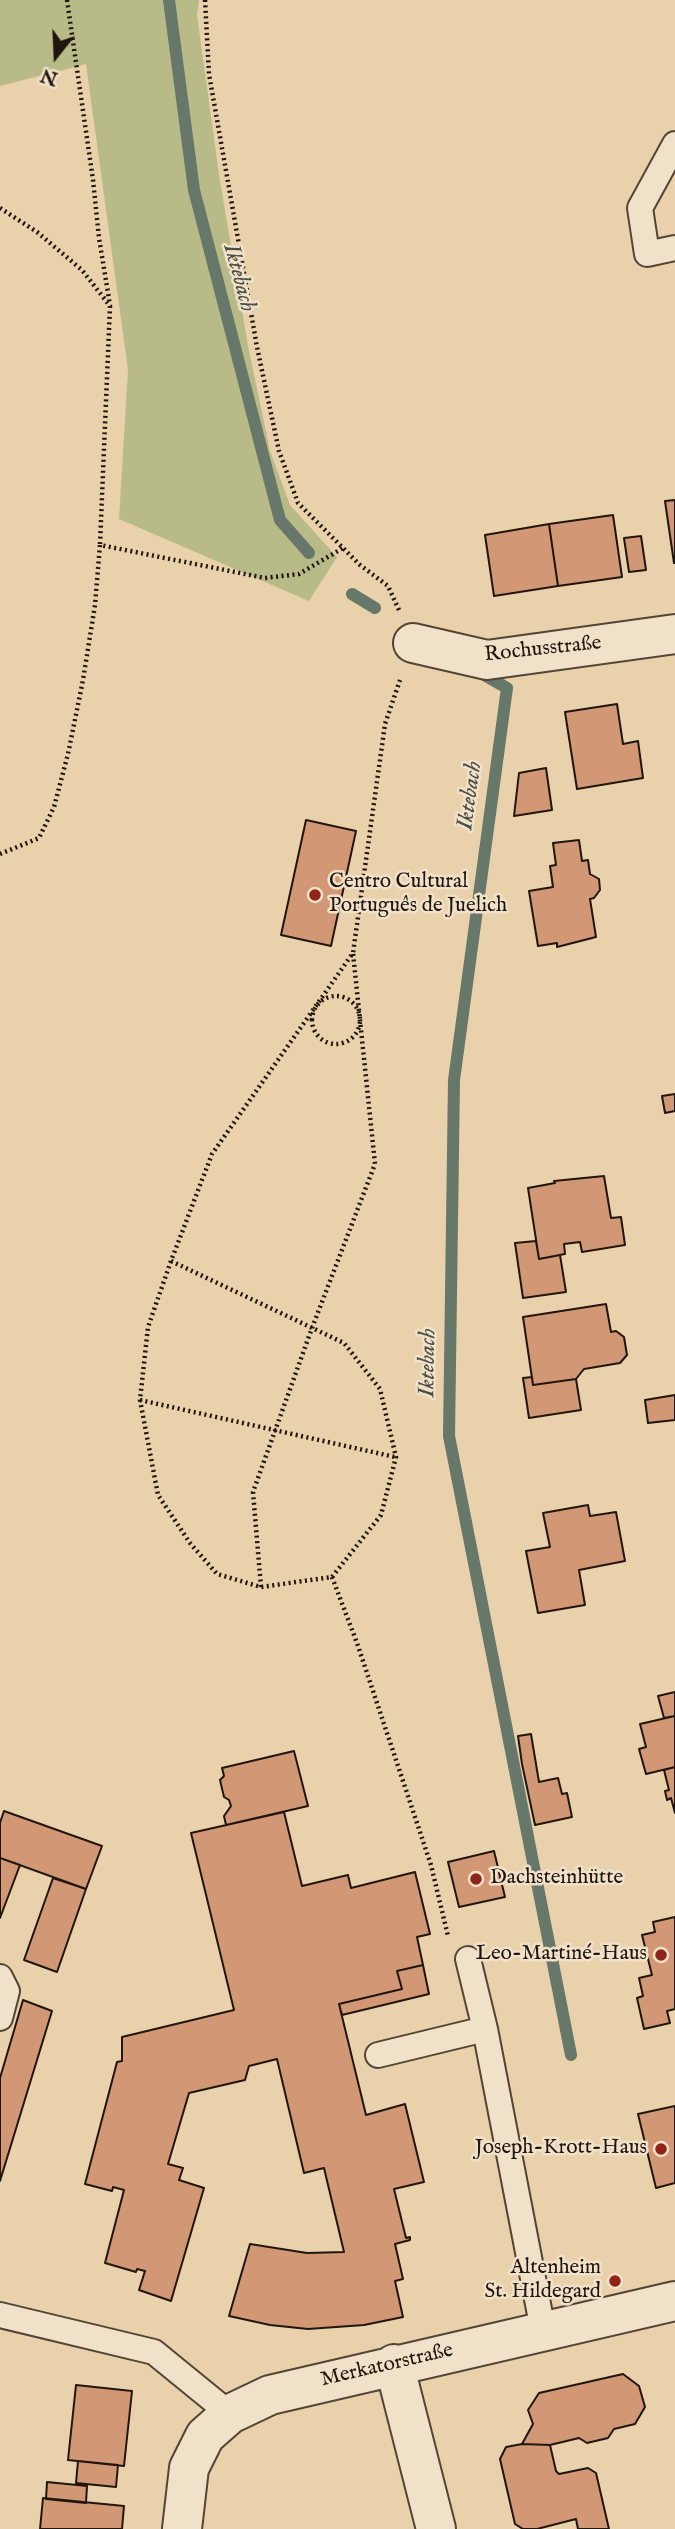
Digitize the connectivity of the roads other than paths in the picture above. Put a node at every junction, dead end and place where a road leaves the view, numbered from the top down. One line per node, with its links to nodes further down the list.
1 (675, 144): 2 (lane)
2 (675, 248)
3 (675, 634): 4 (street, Rochusstraße)
4 (413, 643)
5 (468, 1959): 8 (lane)
6 (0, 1977): 7 (lane)
7 (0, 2018)
8 (485, 2029): 9 (lane); 12 (lane)
9 (378, 2055)
10 (675, 2301): 12 (street, Merkatorstraße)
11 (0, 2315): 14 (lane)
12 (544, 2330): 13 (street, Merkatorstraße)
13 (394, 2364): 14 (street, Merkatorstraße); 16 (street)
14 (230, 2414): 15 (street, Merkatorstraße)
15 (183, 2529)
16 (436, 2529)

